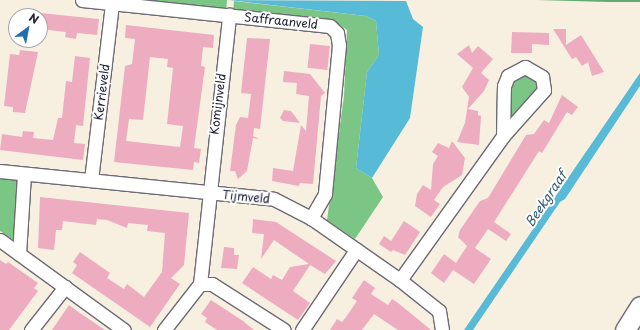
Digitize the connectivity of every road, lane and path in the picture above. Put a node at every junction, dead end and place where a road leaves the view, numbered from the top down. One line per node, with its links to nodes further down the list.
1 (82, 0): 2 (street, Saffraanveld)
2 (112, 3): 3 (street, Saffraanveld); 7 (street, Kerrieveld)
3 (229, 15): 8 (street, Komijnveld); 9 (street, Saffraanveld)
4 (503, 136): 4 (street); 13 (street)
5 (0, 171): 6 (street, Tijmveld)
6 (24, 174): 7 (street, Tijmveld); 12 (street)
7 (91, 180): 8 (street, Tijmveld)
8 (207, 193): 9 (street, Tijmveld); 14 (street, Komijnveld)
9 (311, 218): 11 (street, Tijmveld)
10 (0, 240): 12 (street)
11 (356, 250): 13 (street, Tijmveld); 21 (street)
12 (19, 254): 15 (street)
13 (400, 280): 22 (street, Tijmveld)
14 (200, 284): 19 (street); 20 (street)
15 (65, 287): 17 (street); 18 (street)
16 (640, 306): 23 (main road)
17 (31, 330)
18 (124, 330)
19 (164, 330)
20 (284, 330)
21 (302, 330)
22 (442, 330)
23 (625, 330)

